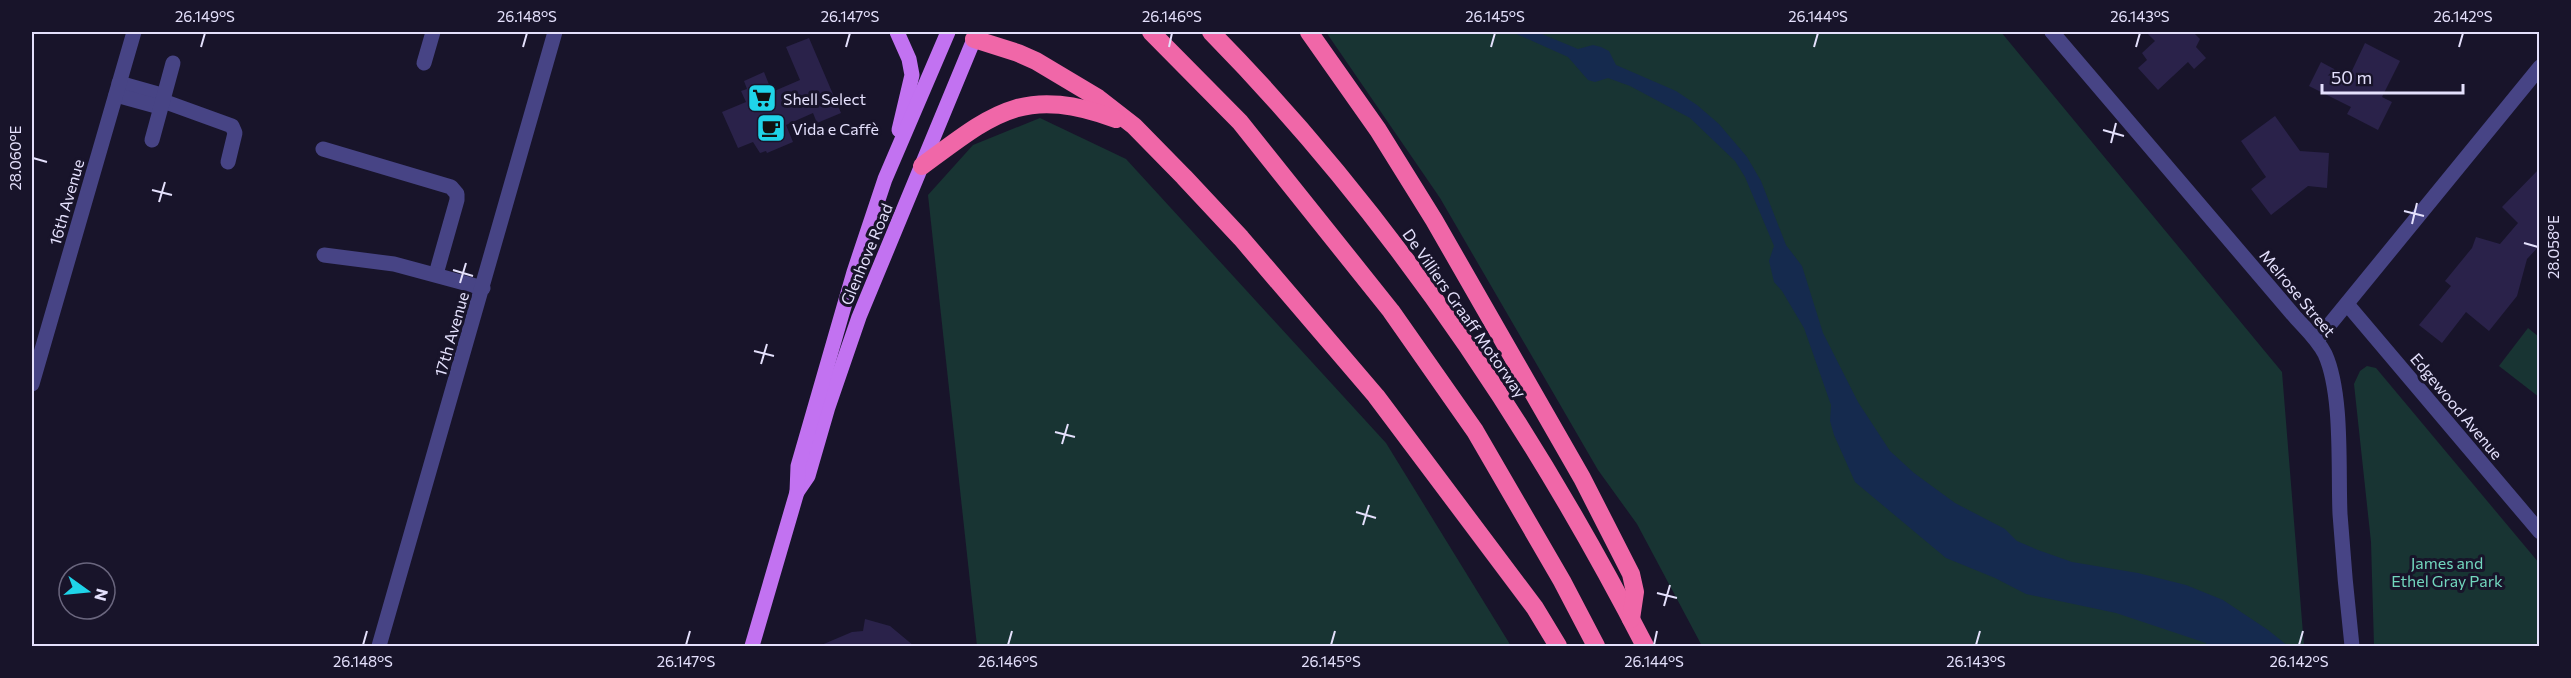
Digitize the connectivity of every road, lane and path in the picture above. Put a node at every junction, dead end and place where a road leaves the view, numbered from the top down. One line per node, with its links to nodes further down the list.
1 (134, 32): 14 (street, 16th Avenue)
2 (433, 32): 12 (street)
3 (555, 32): 24 (street, 17th Avenue)
4 (897, 32): 18 (main road)
5 (947, 32): 10 (main road); 18 (main road, Glenhove Road)
6 (1151, 32): 34 (highway)
7 (1211, 32): 30 (highway, De Villiers Graaff Motorway)
8 (1309, 32): 30 (highway)
9 (2052, 32): 26 (street, Melrose Street)
10 (975, 35): 16 (highway); 21 (main road, Glenhove Road)
11 (173, 63): 15 (street)
12 (424, 63)
13 (2540, 67): 25 (street)
14 (118, 89): 15 (street); 27 (street, 16th Avenue)
15 (163, 101): 17 (street); 20 (street)
16 (1134, 126): 21 (highway); 33 (highway)
17 (152, 140)
18 (900, 142): 28 (main road, Glenhove Road)
19 (324, 149): 23 (street)
20 (228, 162)
21 (922, 166): 28 (main road, Glenhove Road)
22 (324, 255): 23 (street)
23 (436, 274): 24 (street)
24 (483, 288): 31 (street, 17th Avenue)
25 (2347, 304): 26 (street); 29 (street, Edgewood Avenue)
26 (2317, 340): 36 (street, Melrose Street)
27 (32, 384)
28 (797, 492): 32 (main road, Glenhove Road)
29 (2540, 532)
30 (1631, 619): 35 (highway, De Villiers Graaff Motorway)
31 (379, 646)
32 (752, 646)
33 (1558, 646)
34 (1596, 646)
35 (1645, 646)
36 (2352, 646)

